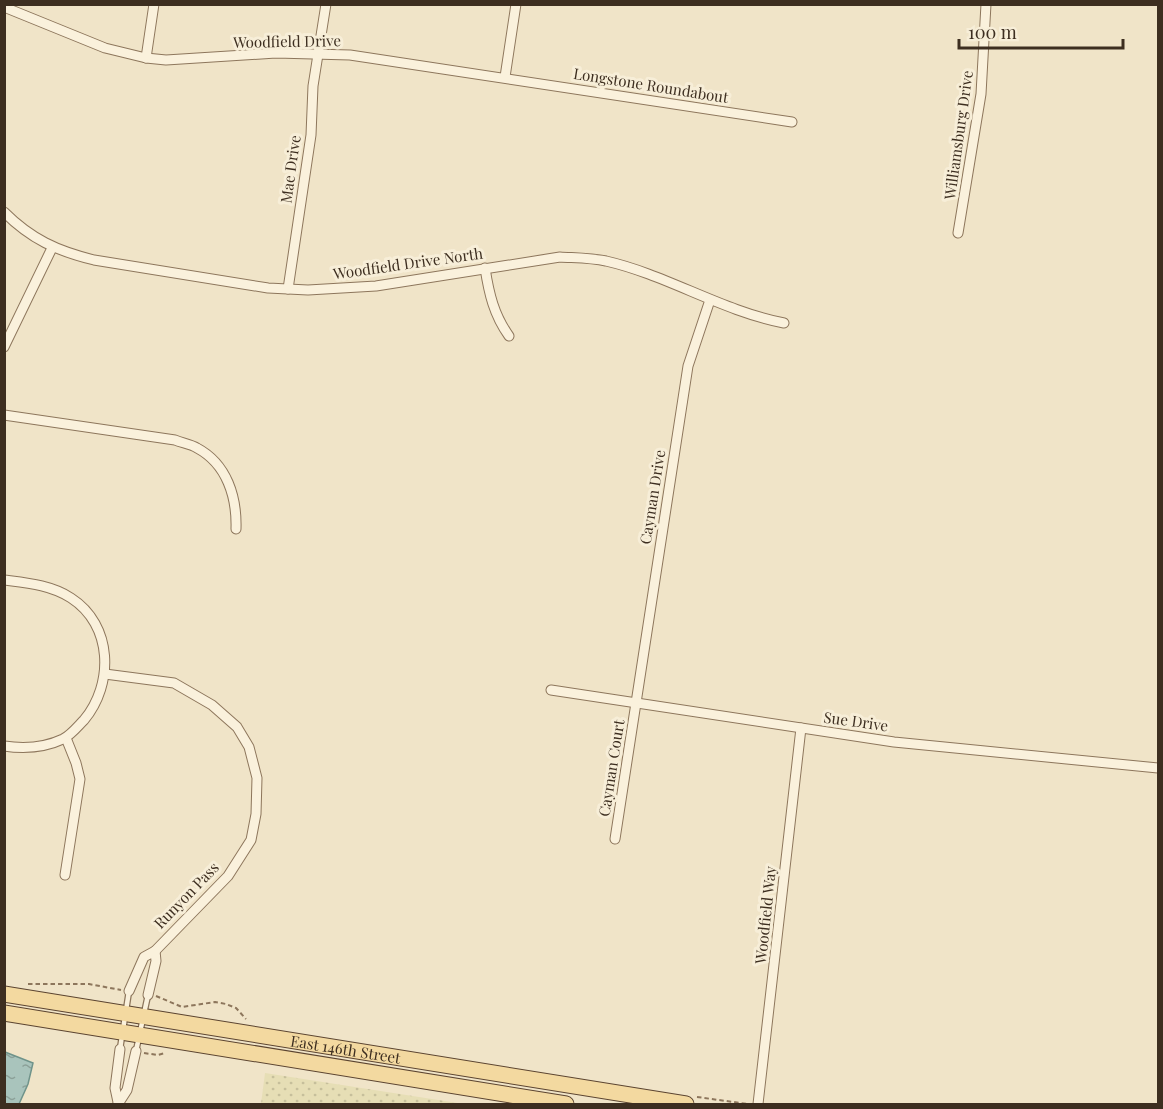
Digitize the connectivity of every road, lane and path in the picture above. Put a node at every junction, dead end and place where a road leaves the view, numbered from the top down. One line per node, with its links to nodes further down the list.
1 (154, 4): 7 (street)
2 (326, 4): 6 (street, Mae Drive)
3 (516, 4): 8 (street)
4 (986, 4): 11 (street, Williamsburg Drive)
5 (4, 7): 7 (street, Woodfield Drive)
6 (318, 53): 7 (street, Woodfield Drive); 8 (street, Woodfield Drive); 14 (street, Mae Drive)
7 (146, 58)
8 (505, 77): 9 (street, Longstone Roundabout)
9 (792, 122)
10 (4, 212): 12 (street, Woodfield Drive North)
11 (958, 233)
12 (52, 248): 14 (street, Woodfield Drive North); 18 (street)
13 (485, 268): 14 (street, Woodfield Drive North); 15 (street, Woodfield Drive North); 17 (street)
14 (288, 289)
15 (710, 300): 16 (street, Woodfield Drive North); 24 (street, Cayman Drive)
16 (784, 323)
17 (509, 336)
18 (4, 346)
19 (4, 416): 20 (street)
20 (236, 529)
21 (4, 579): 22 (street)
22 (105, 674): 26 (street); 31 (street, Runyon Pass)
23 (551, 690): 24 (street, Sue Drive)
24 (636, 702): 25 (street, Sue Drive); 29 (street, Cayman Court)
25 (801, 728): 28 (street, Sue Drive); 46 (street, Woodfield Way)
26 (66, 738): 27 (street); 30 (street)
27 (4, 746)
28 (1158, 768)
29 (615, 839)
30 (65, 875)
31 (155, 951): 33 (street, Runyon Pass); 35 (street, Runyon Pass)
32 (20, 984): 33 (path)
33 (125, 991): 37 (lane)
34 (4, 994): 37 (main road, East 146th Street)
35 (148, 995): 38 (lane)
36 (4, 1013): 39 (main road, East 146th Street)
37 (125, 1014): 38 (main road, East 146th Street); 39 (lane)
38 (143, 1016): 40 (lane); 45 (main road, East 146th Street)
39 (123, 1033): 40 (main road, East 146th Street); 41 (lane)
40 (139, 1035): 42 (lane); 44 (main road, East 146th Street)
41 (120, 1049): 43 (street)
42 (136, 1051): 43 (street)
43 (118, 1103)
44 (566, 1104)
45 (686, 1104)
46 (758, 1104)

